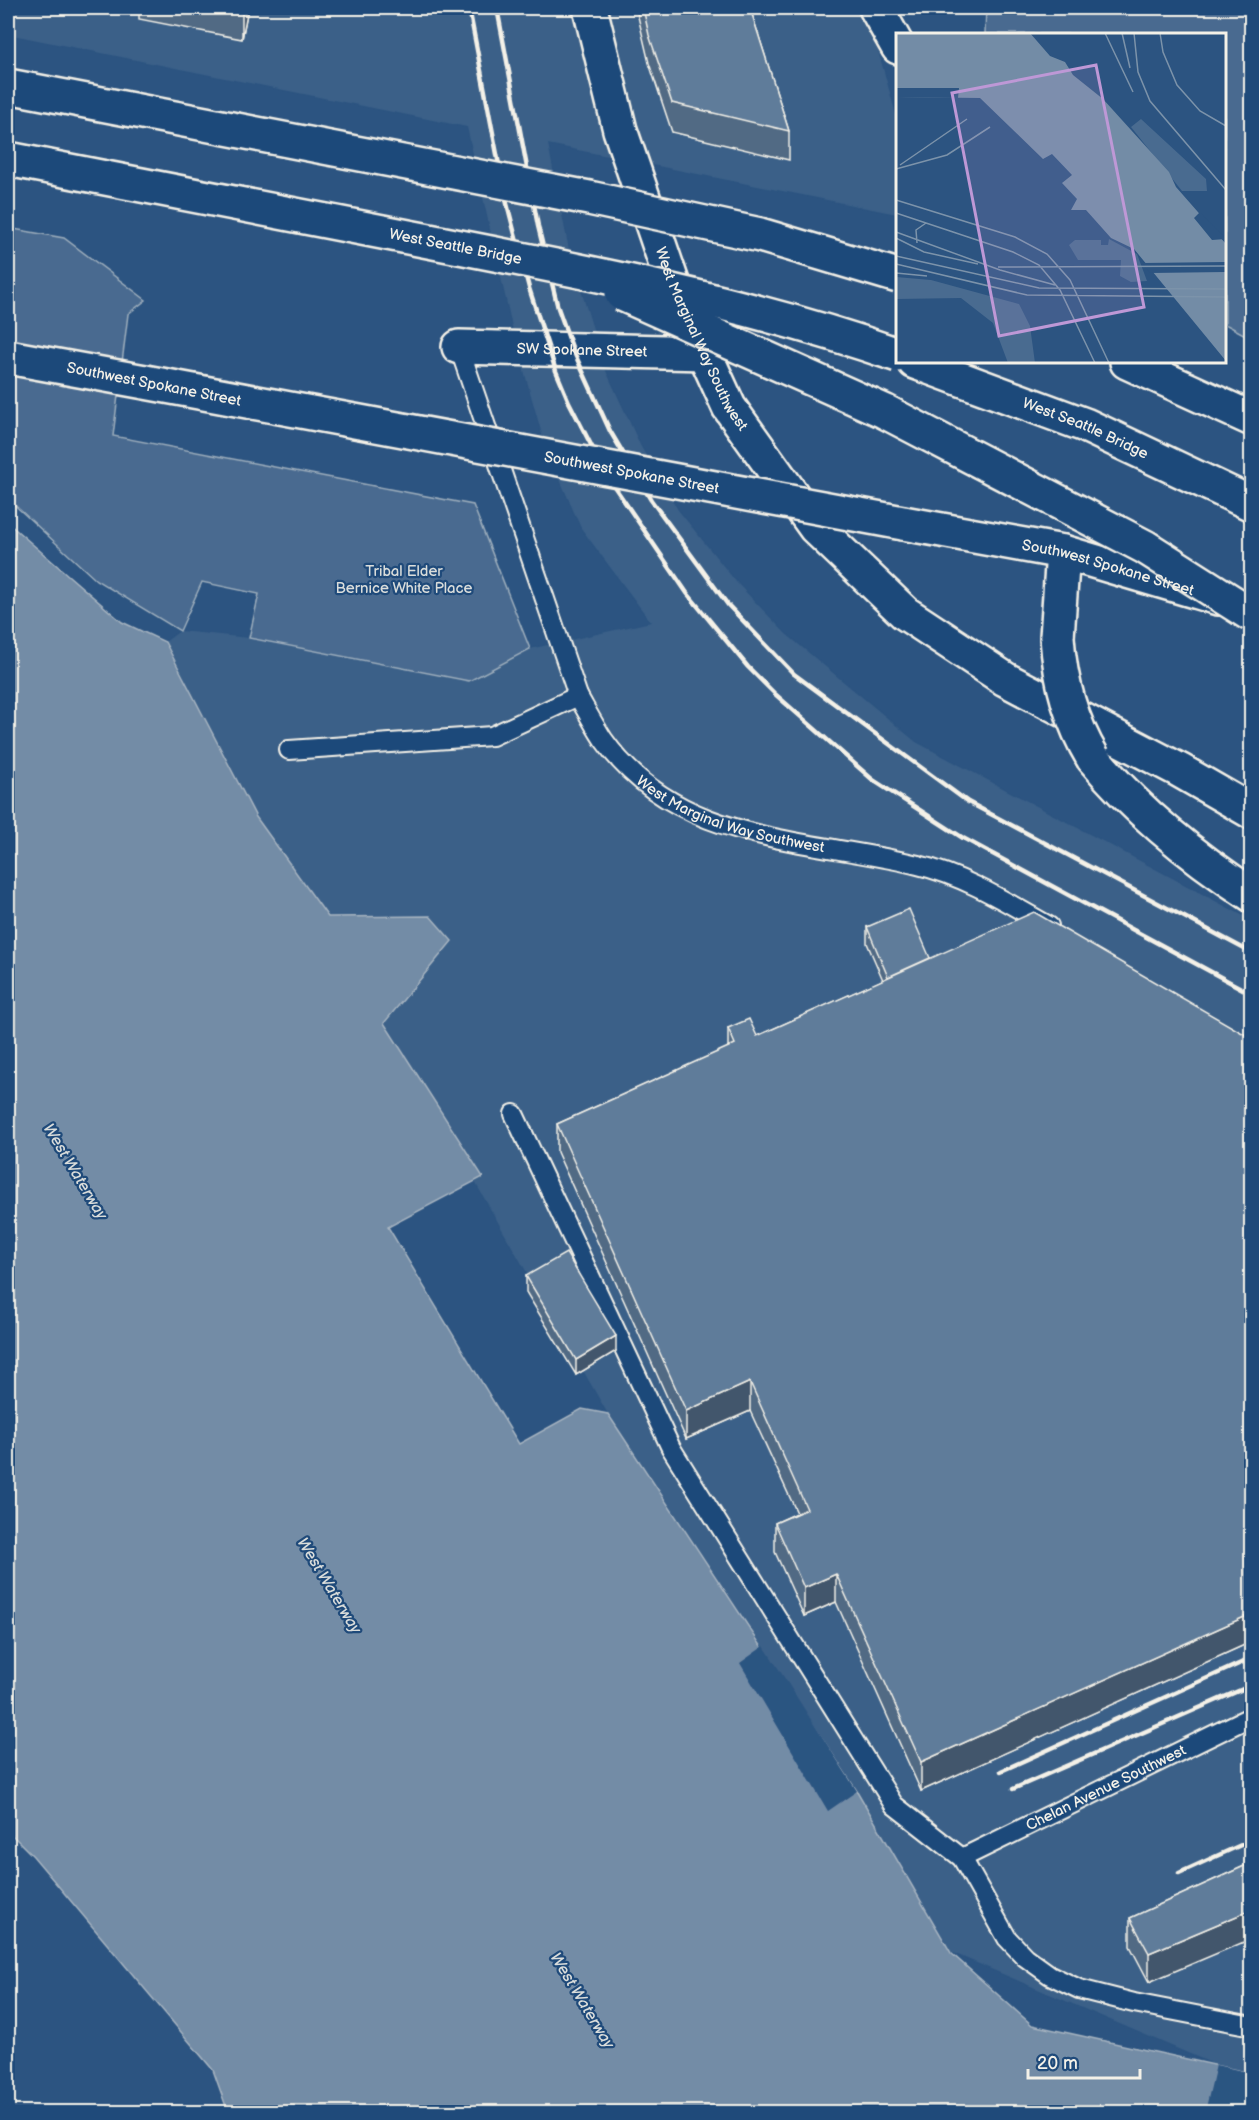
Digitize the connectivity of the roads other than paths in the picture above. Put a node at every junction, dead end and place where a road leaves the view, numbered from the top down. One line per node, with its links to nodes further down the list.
1 (590, 8): 9 (main road, West Marginal Way Southwest)
2 (876, 8): 3 (main road)
3 (896, 46)
4 (8, 86): 7 (main road, bridge)
5 (8, 159): 6 (main road, West Seattle Bridge, bridge)
6 (557, 266): 10 (main road, West Seattle Bridge, bridge); 18 (main road, bridge)
7 (896, 276)
8 (459, 347): 9 (main road, SW Spokane Street); 19 (lane, West Marginal Way Southwest)
9 (705, 353): 21 (main road, West Marginal Way Southwest)
10 (896, 355)
11 (8, 357): 16 (main road, Southwest Spokane Street, bridge)
12 (918, 363): 15 (main road, West Seattle Bridge)
13 (1129, 363): 14 (main road)
14 (1251, 419)
15 (1251, 504)
16 (1062, 552): 17 (main road, Southwest Spokane Street); 22 (main road, bridge)
17 (1251, 608)
18 (1251, 615)
19 (578, 696): 20 (lane); 23 (lane, West Marginal Way Southwest)
20 (289, 750)
21 (1251, 812)
22 (1251, 895)
23 (1068, 937)
24 (514, 1114): 26 (lane)
25 (1251, 1716): 26 (lane, Chelan Avenue Southwest)
26 (962, 1858): 27 (lane)
27 (1251, 2026)

